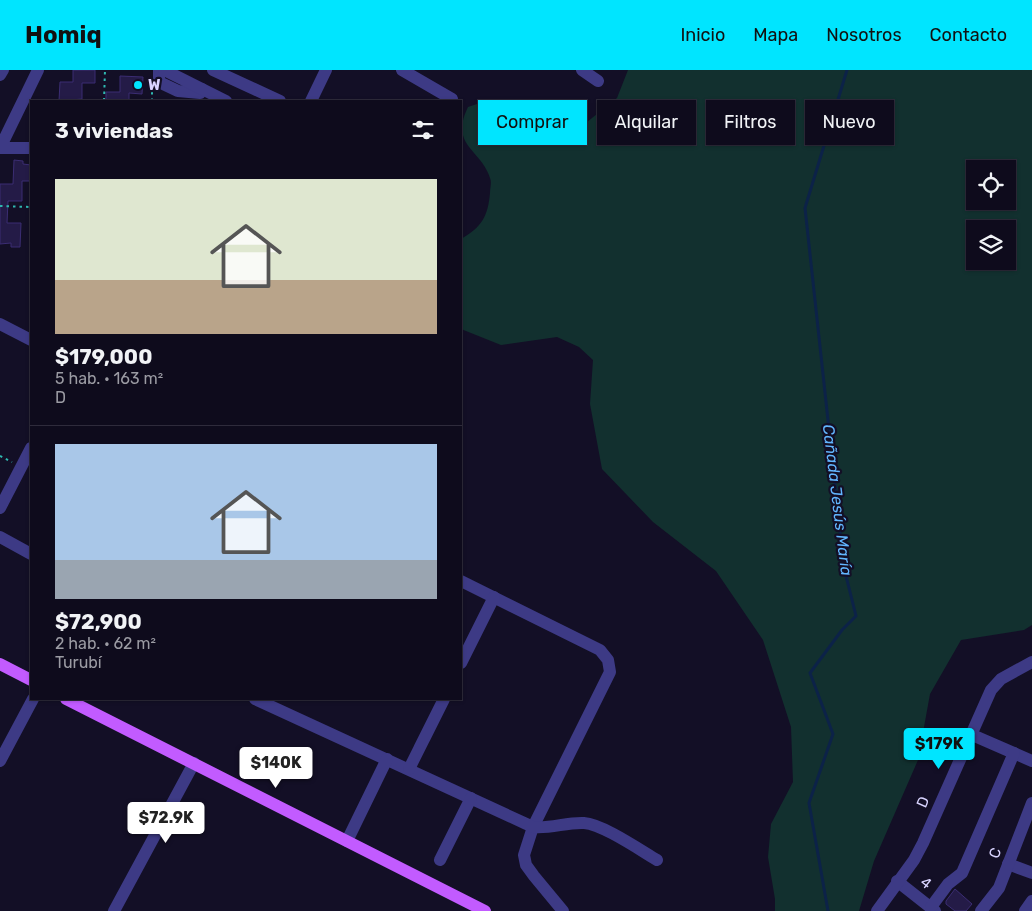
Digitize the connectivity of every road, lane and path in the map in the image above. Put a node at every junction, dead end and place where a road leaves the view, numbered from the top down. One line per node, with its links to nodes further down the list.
1 (3, 70): 10 (street)
2 (38, 70): 18 (street)
3 (105, 70): 14 (path)
4 (159, 70): 12 (street)
5 (164, 70): 12 (street)
6 (213, 70): 16 (street)
7 (326, 70): 17 (street)
8 (402, 70): 13 (street)
9 (582, 70): 11 (street)
10 (0, 76)
11 (598, 81)
12 (202, 89): 15 (street)
13 (452, 98)
14 (104, 100)
15 (222, 100)
16 (278, 100)
17 (311, 100)
18 (0, 148): 19 (street)
19 (30, 148)
20 (0, 206): 21 (path)
21 (30, 207)
22 (0, 324): 23 (street)
23 (30, 339)
24 (30, 450): 25 (street)
25 (0, 508)
26 (0, 537): 27 (street)
27 (30, 553)
28 (462, 581): 29 (street)
29 (494, 597): 30 (street); 47 (street)
30 (462, 661)
31 (1032, 662): 38 (street, D)
32 (0, 664): 33 (main road)
33 (30, 679)
34 (33, 700): 41 (street)
35 (257, 700): 40 (street)
36 (443, 700): 44 (street)
37 (81, 702): 43 (main road)
38 (970, 734): 39 (street); 53 (street, D)
39 (1014, 753): 42 (street); 56 (street)
40 (387, 760): 44 (street); 48 (street)
41 (0, 761)
42 (1032, 761)
43 (194, 763): 48 (main road); 57 (street)
44 (408, 770): 45 (street)
45 (470, 798): 47 (street); 49 (street)
46 (1032, 803): 51 (street, C)
47 (533, 827): 50 (street); 59 (street)
48 (347, 841): 55 (main road)
49 (440, 860)
50 (657, 860)
51 (1008, 864): 52 (street); 61 (street, C)
52 (1032, 873)
53 (897, 881): 56 (street, 4); 60 (street, D)
54 (1032, 901): 62 (street)
55 (472, 908): 58 (main road)
56 (933, 909)
57 (114, 911)
58 (485, 911)
59 (563, 911)
60 (877, 911)
61 (981, 911)
62 (1025, 911)

